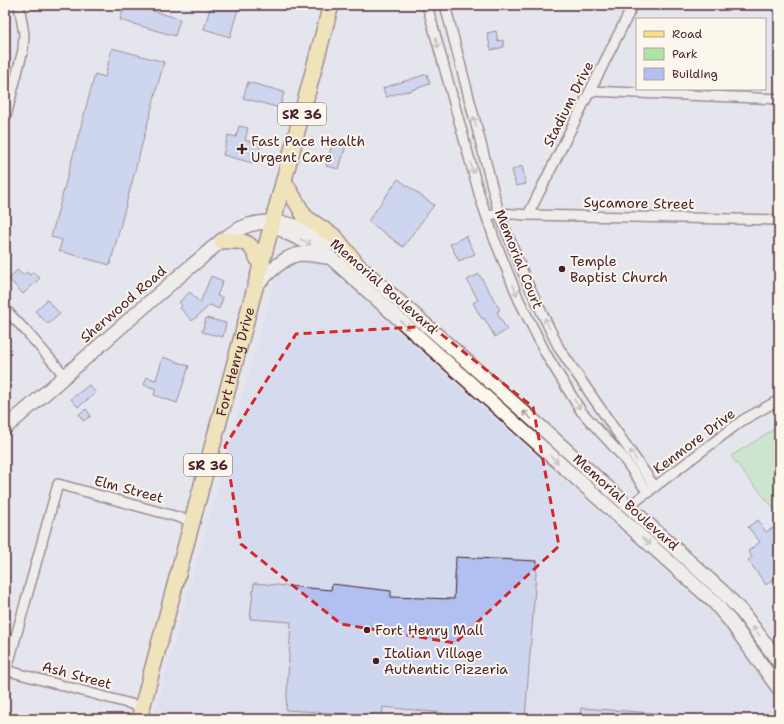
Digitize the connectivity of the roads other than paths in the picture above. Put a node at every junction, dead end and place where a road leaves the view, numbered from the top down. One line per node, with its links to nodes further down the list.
1 (19, 5): 8 (street)
2 (332, 5): 9 (main road, Fort Henry Drive / SR 36)
3 (633, 5): 6 (street, Stadium Drive)
4 (445, 6): 5 (street); 10 (street, Memorial Court, one-way to 4)
5 (428, 8): 12 (street, Memorial Court, one-way to 12)
6 (590, 91): 7 (street); 11 (street, Stadium Drive)
7 (779, 99)
8 (5, 120)
9 (284, 180): 14 (main road, Fort Henry Drive / SR 36); 17 (main road)
10 (499, 213): 11 (street, Sycamore Street); 12 (street, Sycamore Street); 21 (street, Memorial Court, one-way to 10)
11 (528, 215): 13 (street, Sycamore Street)
12 (486, 216): 22 (street, Memorial Court, one-way to 22)
13 (779, 220)
14 (272, 223): 15 (main road, Sherwood Road); 16 (main road, Memorial Boulevard, one-way to 16); 17 (main road, Memorial Boulevard); 18 (main road, Fort Henry Drive / SR 36)
15 (222, 241): 18 (main road); 23 (main road, Sherwood Road)
16 (330, 257): 19 (main road); 27 (main road, Memorial Boulevard, one-way to 27)
17 (355, 262): 26 (main road, Memorial Boulevard, one-way to 17)
18 (261, 266): 19 (main road, Fort Henry Drive / SR 36)
19 (256, 285): 31 (main road, Fort Henry Drive / SR 36)
20 (5, 309): 23 (street)
21 (560, 348): 22 (street); 28 (street, Memorial Court, one-way to 21)
22 (546, 354): 29 (street, Memorial Court, one-way to 29)
23 (65, 376): 25 (main road, Sherwood Road)
24 (779, 400): 28 (street, Kenmore Drive)
25 (5, 428)
26 (542, 428): 27 (main road); 30 (main road, Memorial Boulevard)
27 (533, 440): 30 (main road, Memorial Boulevard, one-way to 30)
28 (656, 487): 29 (street, Kenmore Drive)
29 (648, 493): 30 (street, Kenmore Drive)
30 (623, 511): 32 (main road, Memorial Boulevard, one-way to 32); 33 (main road, Memorial Boulevard, one-way to 30)
31 (192, 521): 34 (street, Elm Street); 37 (main road, Fort Henry Drive / SR 36)
32 (743, 639): 35 (main road); 36 (main road, Memorial Boulevard)
33 (779, 662)
34 (6, 672): 37 (street, Ash Street)
35 (779, 678)
36 (779, 689)
37 (140, 713)

